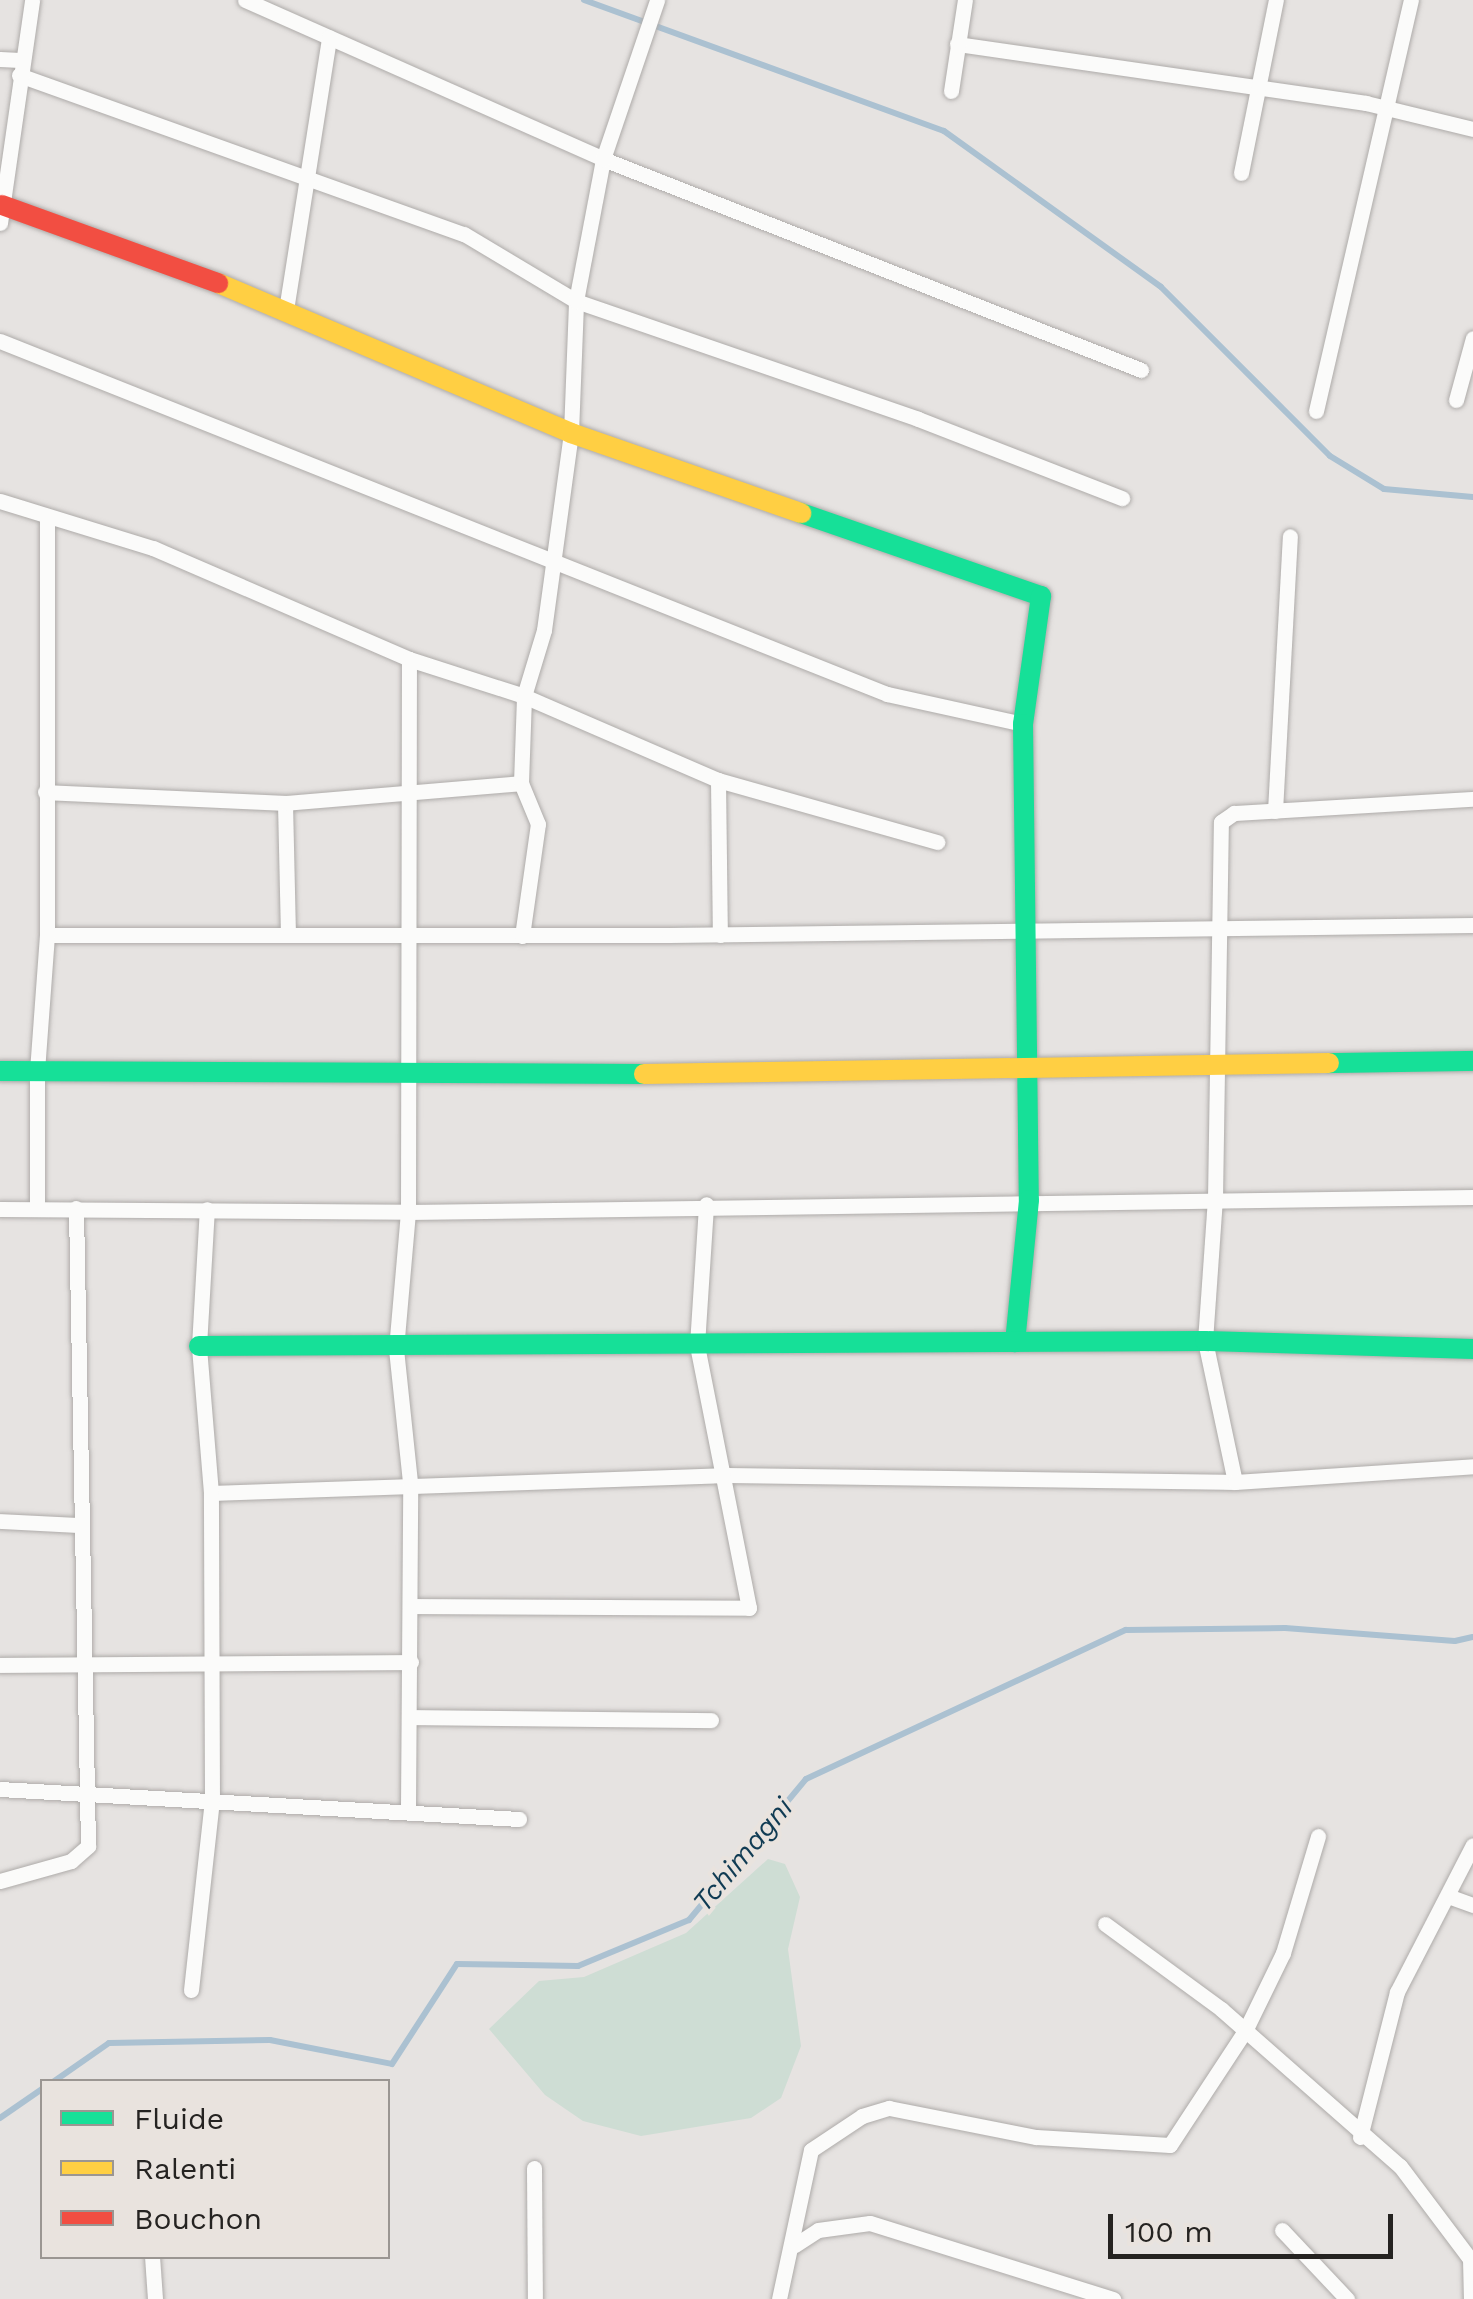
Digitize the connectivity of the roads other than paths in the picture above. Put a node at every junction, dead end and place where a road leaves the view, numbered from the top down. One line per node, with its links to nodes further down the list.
1 (32, 0): 10 (street)
2 (245, 0): 7 (street)
3 (658, 0): 15 (street)
4 (965, 0): 8 (street)
5 (1276, 0): 11 (street)
6 (1411, 0): 13 (street)
7 (329, 36): 15 (street); 17 (street)
8 (957, 44): 11 (street); 12 (street)
9 (0, 59): 10 (street)
10 (20, 68): 17 (street); 18 (street)
11 (1261, 86): 13 (street); 16 (street)
12 (950, 91)
13 (1391, 109): 14 (street); 25 (street)
14 (1473, 129)
15 (603, 159): 19 (street); 23 (street)
16 (1242, 173)
17 (307, 176): 19 (street); 20 (street)
18 (1, 214): 20 (street)
19 (576, 301): 26 (street); 27 (street)
20 (286, 310): 26 (street)
21 (1473, 338): 24 (street)
22 (0, 340): 31 (street)
23 (1141, 370)
24 (1456, 400)
25 (1316, 412)
26 (571, 433): 31 (street); 34 (street)
27 (1122, 498)
28 (0, 501): 29 (street)
29 (48, 518): 32 (street); 37 (street)
30 (1290, 536): 41 (street)
31 (552, 561): 33 (street); 34 (street)
32 (409, 660): 33 (street); 38 (street)
33 (524, 696): 35 (street); 36 (street)
34 (1022, 724): 45 (street)
35 (718, 780): 42 (street); 48 (street)
36 (521, 783): 38 (street); 50 (street)
37 (45, 792): 40 (street); 49 (street)
38 (409, 794): 40 (street); 46 (street)
39 (1473, 799): 41 (street)
40 (285, 803): 47 (street)
41 (1276, 811): 44 (street)
42 (937, 842)
43 (1473, 925): 44 (street)
44 (1216, 927): 45 (street); 52 (street)
45 (1028, 930): 48 (street); 53 (street)
46 (409, 933): 47 (street); 50 (street); 54 (street)
47 (288, 934): 49 (street)
48 (720, 934): 50 (street)
49 (47, 935): 56 (street)
50 (522, 936)
51 (1473, 1061): 52 (street)
52 (1216, 1063): 53 (street); 58 (street)
53 (1026, 1067): 54 (street); 59 (street)
54 (409, 1070): 56 (street); 65 (street)
55 (0, 1071): 56 (street)
56 (37, 1071): 61 (street)
57 (1473, 1197): 58 (street)
58 (1216, 1198): 59 (street); 66 (street)
59 (1029, 1200): 60 (street); 67 (street)
60 (706, 1204): 65 (street); 68 (street)
61 (37, 1207): 62 (street); 63 (street)
62 (76, 1208): 64 (street); 78 (street)
63 (0, 1209)
64 (206, 1209): 65 (street); 69 (street)
65 (408, 1212): 70 (street)
66 (1205, 1341): 67 (street); 71 (street); 75 (street)
67 (1015, 1342): 68 (street)
68 (696, 1345): 70 (street); 73 (street)
69 (199, 1346): 70 (street); 76 (street)
70 (396, 1349): 74 (street)
71 (1473, 1349)
72 (1473, 1466): 75 (street)
73 (727, 1475): 74 (street); 75 (street); 79 (street)
74 (410, 1482): 76 (street); 79 (street)
75 (1235, 1482)
76 (211, 1493): 83 (street)
77 (0, 1521): 78 (street)
78 (80, 1525): 81 (street)
79 (410, 1606): 80 (street)
80 (411, 1662): 83 (street); 84 (street)
81 (82, 1664): 82 (street); 83 (street); 87 (street)
82 (0, 1665)
83 (207, 1665): 88 (street)
84 (411, 1716): 85 (street); 89 (street)
85 (712, 1720)
86 (0, 1789): 87 (street)
87 (87, 1791): 88 (street); 93 (street)
88 (212, 1799): 89 (street); 97 (street)
89 (408, 1808): 90 (street)
90 (519, 1819)
91 (1318, 1836): 98 (street)
92 (1473, 1844): 94 (street)
93 (0, 1881)
94 (1448, 1896): 95 (street); 99 (street)
95 (1473, 1905)
96 (1105, 1924): 98 (street)
97 (190, 1990)
98 (1245, 2031): 99 (street); 102 (street)
99 (1360, 2137): 109 (street)
100 (534, 2168): 105 (street)
101 (1282, 2230): 108 (street)
102 (795, 2245): 106 (street); 107 (street)
103 (152, 2259): 104 (street)
104 (155, 2299)
105 (534, 2299)
106 (778, 2299)
107 (1113, 2299)
108 (1347, 2299)
109 (1471, 2299)

